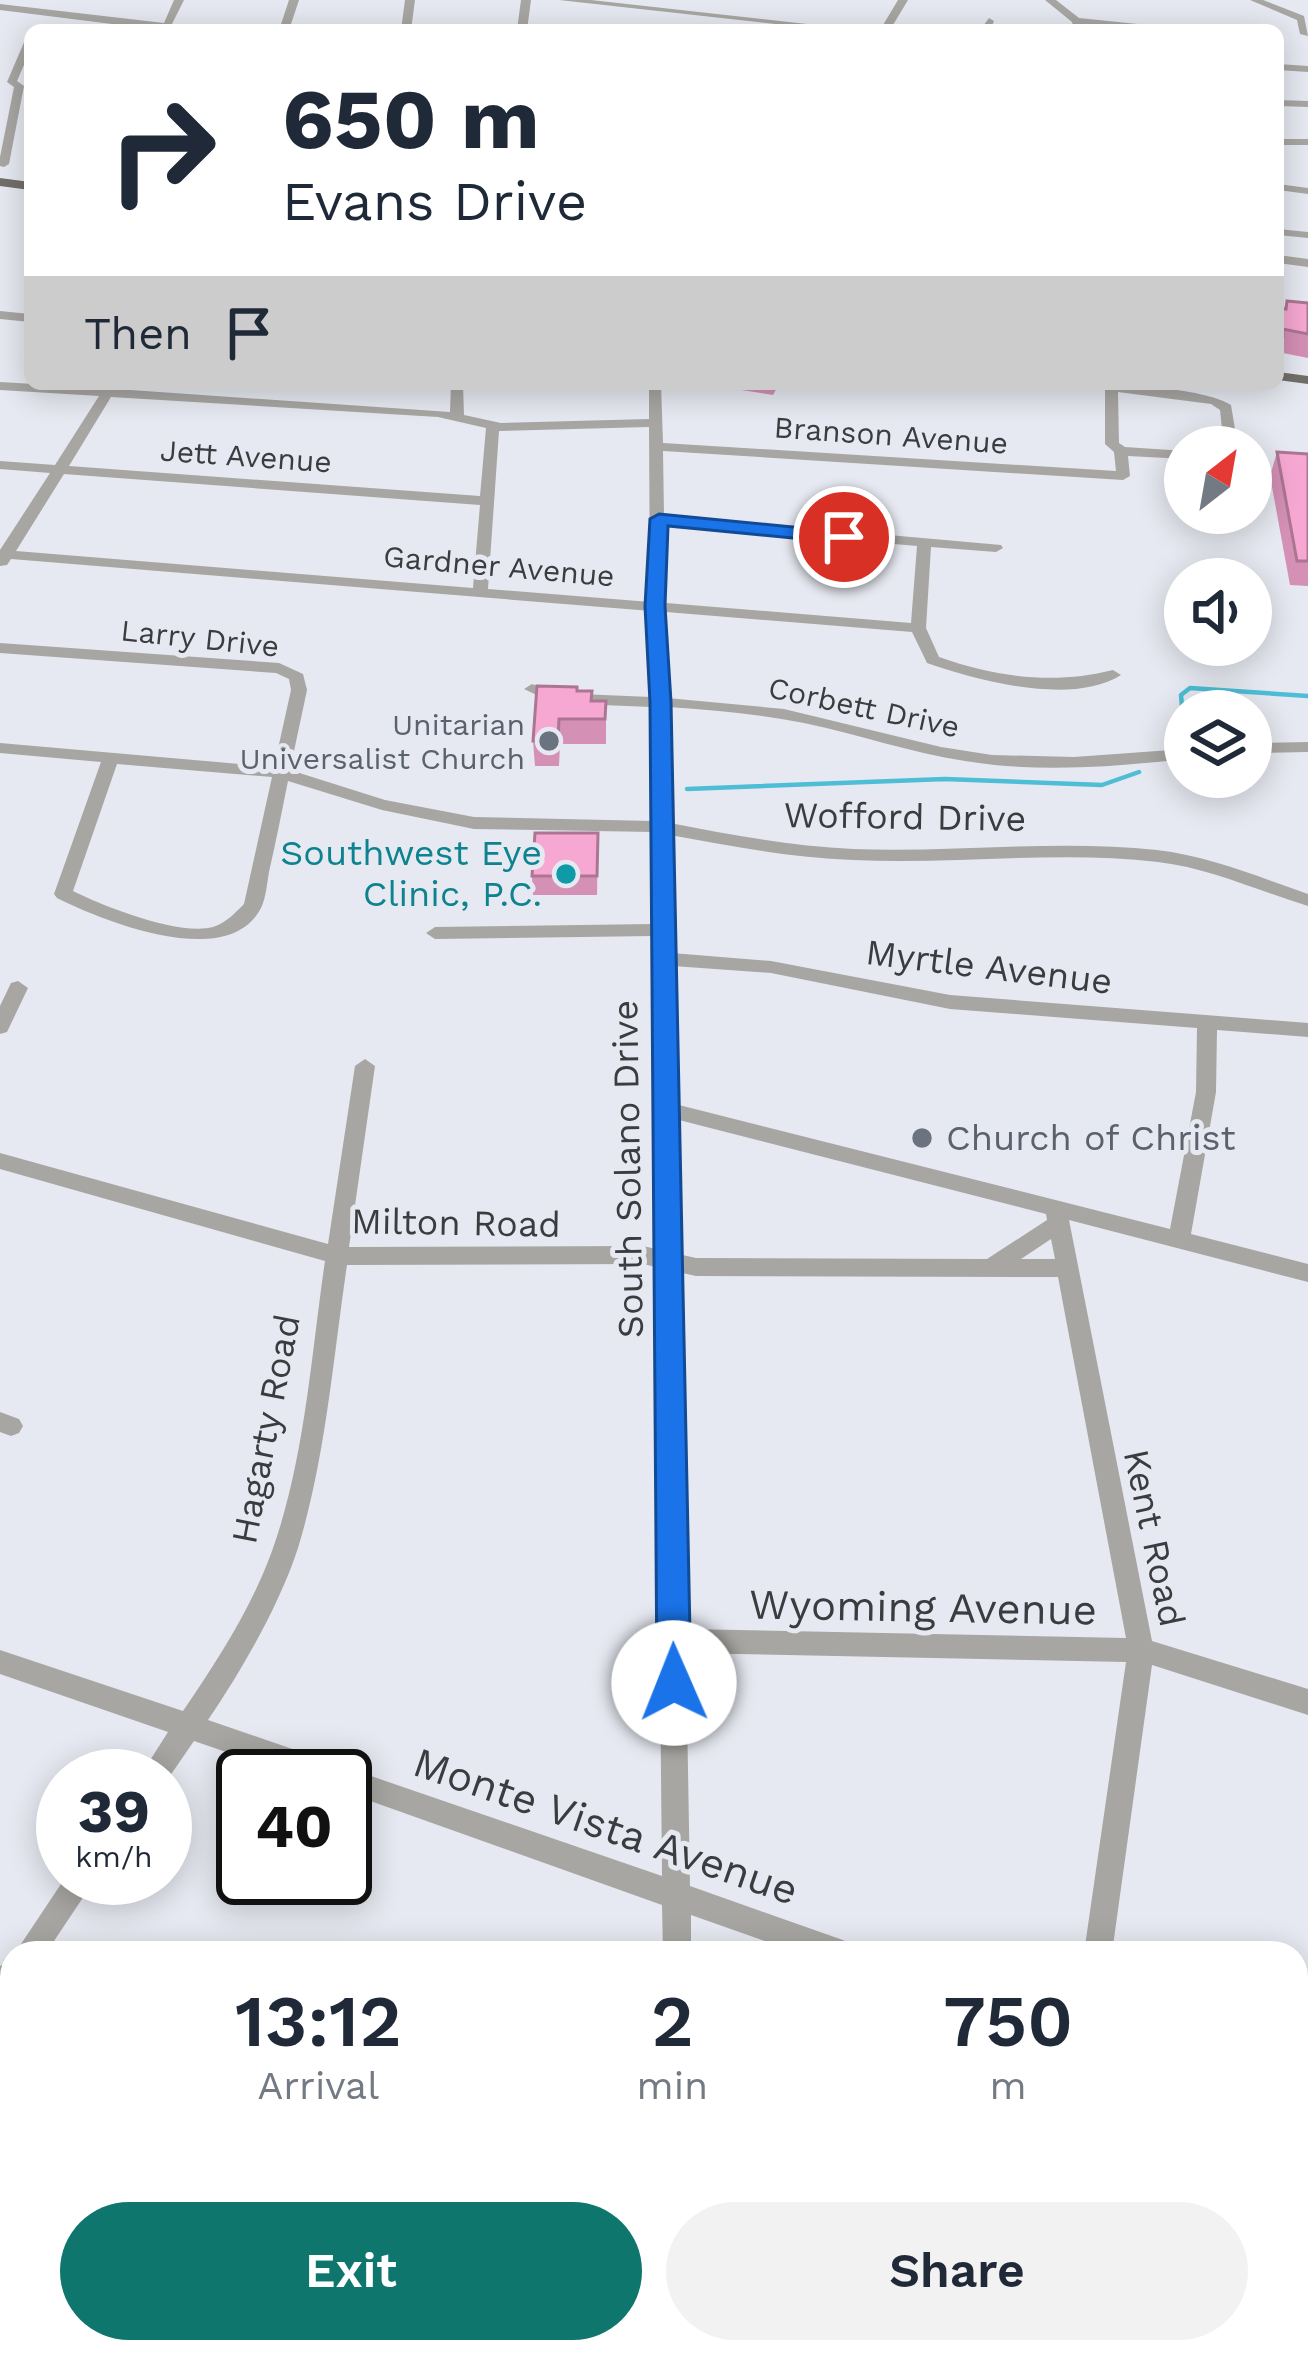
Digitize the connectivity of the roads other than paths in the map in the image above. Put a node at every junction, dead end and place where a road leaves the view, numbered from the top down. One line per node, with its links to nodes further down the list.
1 (58, 0): 8 (street)
2 (564, 0): 6 (street)
3 (1050, 0): 13 (street)
4 (1255, 0): 15 (street)
5 (0, 7): 8 (street)
6 (655, 9): 9 (street)
7 (770, 10): 9 (street)
8 (50, 13): 10 (street); 11 (street)
9 (763, 20): 12 (street)
10 (42, 24)
11 (135, 24)
12 (800, 24)
13 (1075, 24)
14 (1292, 34): 15 (street)
15 (1306, 34)
16 (24, 54): 17 (street)
17 (24, 86)
18 (24, 90): 19 (street)
19 (4, 164)
20 (108, 390): 34 (street)
21 (135, 390): 26 (street)
22 (457, 390): 26 (street)
23 (656, 390): 27 (street, South Solano Drive)
24 (1112, 390): 31 (street)
25 (1134, 390): 29 (street)
26 (457, 415): 28 (street)
27 (655, 423): 28 (street); 30 (street, South Solano Drive)
28 (493, 426): 35 (street)
29 (1228, 426)
30 (656, 448): 31 (street, Branson Avenue); 36 (street, South Solano Drive)
31 (1121, 451): 32 (street)
32 (1164, 453)
33 (0, 466): 34 (street, Jett Avenue)
34 (62, 470): 35 (street, Jett Avenue); 39 (street)
35 (488, 501): 40 (street)
36 (659, 519): 37 (street); 41 (street, South Solano Drive)
37 (925, 544): 38 (street); 42 (street)
38 (996, 548)
39 (2, 558): 40 (street, Gardner Avenue)
40 (480, 590): 41 (street, Gardner Avenue)
41 (655, 606): 42 (street, Gardner Avenue); 46 (street, South Solano Drive)
42 (918, 628): 44 (street)
43 (0, 648): 52 (street, Larry Drive)
44 (1113, 675)
45 (532, 689): 46 (street, Corbett Drive)
46 (661, 702): 50 (street, Corbett Drive); 53 (street, South Solano Drive)
47 (1308, 747): 49 (street)
48 (0, 748): 51 (street, Wofford Drive)
49 (1272, 748)
50 (1164, 756)
51 (111, 758): 52 (street, Wofford Drive); 52 (street)
52 (281, 773): 53 (street, Wofford Drive)
53 (659, 827): 54 (street, Wofford Drive); 55 (street, South Solano Drive)
54 (1308, 900)
55 (662, 930): 56 (street); 57 (street, South Solano Drive)
56 (436, 933)
57 (663, 959): 59 (street, Myrtle Avenue); 63 (street, South Solano Drive)
58 (18, 988): 60 (street)
59 (1207, 1022): 61 (street, Myrtle Avenue); 66 (street)
60 (0, 1027)
61 (1308, 1030)
62 (365, 1066): 67 (street, Hagarty Road)
63 (667, 1109): 65 (street); 68 (street, South Solano Drive)
64 (0, 1162): 67 (street, Milton Road)
65 (1057, 1216): 66 (street); 69 (street); 70 (street, Kent Road)
66 (1179, 1240): 71 (street)
67 (339, 1256): 68 (street, Milton Road); 76 (street, Hagarty Road)
68 (668, 1261): 69 (street, Milton Road); 72 (street, South Solano Drive)
69 (991, 1268): 70 (street, Milton Road)
70 (1067, 1268): 73 (street, Kent Road)
71 (1308, 1273)
72 (674, 1641): 73 (street, Wyoming Avenue); 80 (street, South Solano Drive)
73 (1141, 1651): 75 (street, Wyoming Avenue); 85 (street, Kent Road)
74 (0, 1662): 76 (street)
75 (1308, 1702)
76 (191, 1726): 77 (street, Hagarty Road); 78 (street)
77 (174, 1749)
78 (257, 1749)
79 (372, 1789): 80 (street, Monte Vista Avenue)
80 (676, 1894): 83 (street, South Solano Drive); 84 (street, Monte Vista Avenue)
81 (63, 1905): 82 (street)
82 (37, 1941)
83 (677, 1941)
84 (807, 1941)
85 (1100, 1941)

